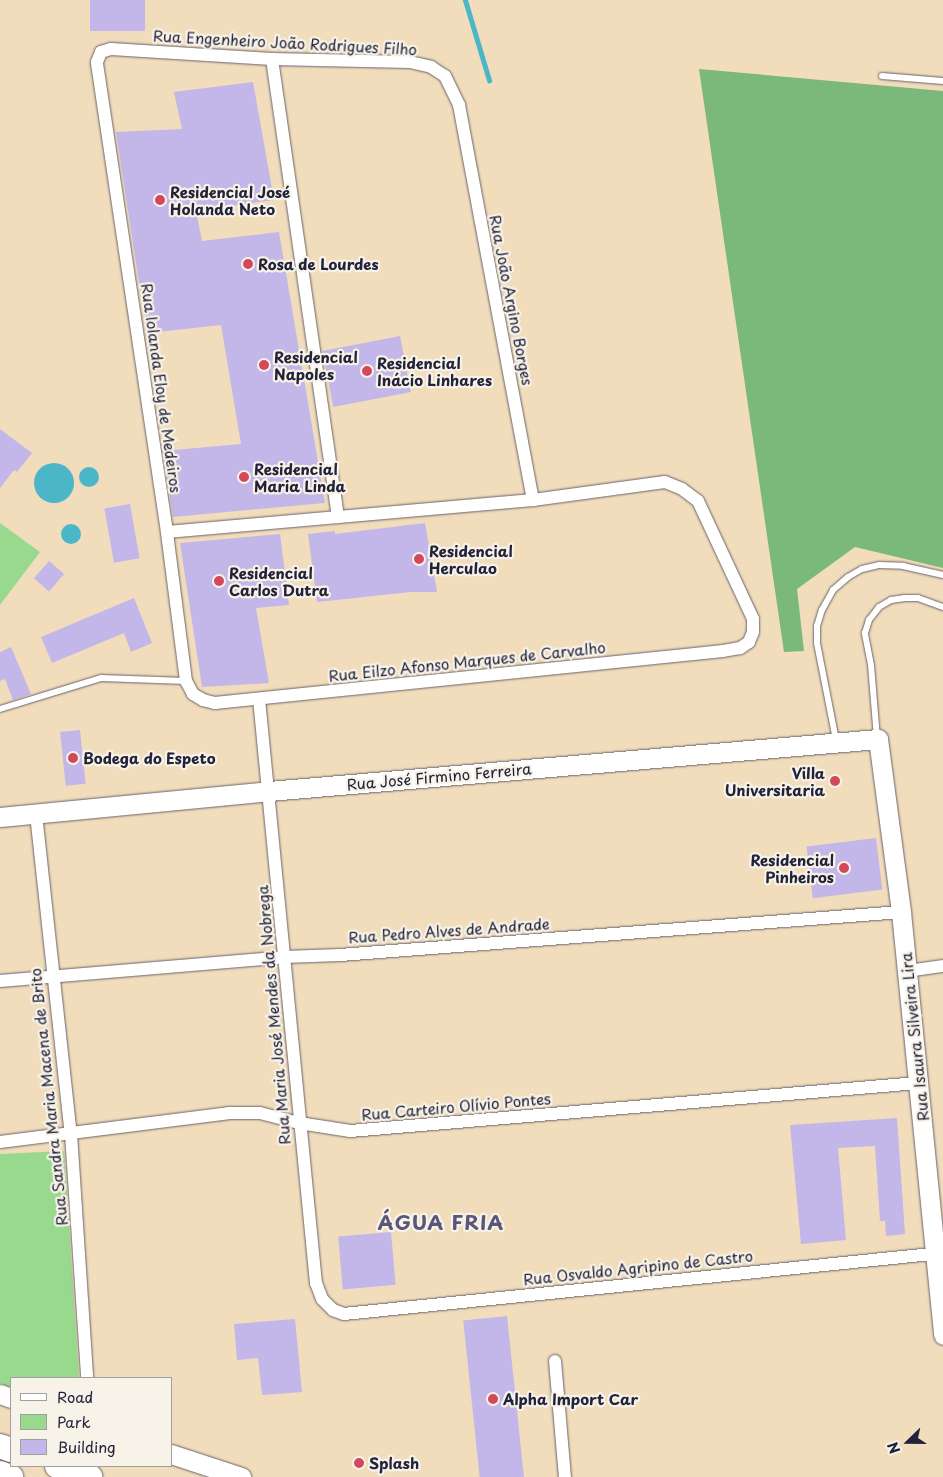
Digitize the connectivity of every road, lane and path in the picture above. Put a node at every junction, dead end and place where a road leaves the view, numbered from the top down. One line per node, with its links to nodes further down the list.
1 (272, 59): 2 (street, Rua Engenheiro João Rodrigues Filho); 5 (street, Rua Engenheiro João Rodrigues Filho); 7 (street)
2 (97, 62): 8 (street, Rua Iolanda Eloy de Medeiros)
3 (882, 76): 4 (lane)
4 (943, 81)
5 (459, 105): 6 (street, Rua João Argino Borges)
6 (533, 500): 7 (street); 12 (street, Rua Eilzo Afonso Marques de Carvalho)
7 (338, 517): 8 (street)
8 (166, 532): 11 (street, Rua Iolanda Eloy de Medeiros)
9 (943, 575): 15 (lane)
10 (943, 607): 14 (lane)
11 (186, 680): 12 (street, Rua Eilzo Afonso Marques de Carvalho); 13 (lane)
12 (259, 699): 16 (street, Rua Maria José Mendes da Nobrega)
13 (0, 709)
14 (878, 739): 15 (main road, Rua José Firmino Ferreira); 19 (main road, Rua Isaura Silveira Lira)
15 (836, 742): 16 (main road, Rua José Firmino Ferreira)
16 (269, 791): 17 (main road, Rua José Firmino Ferreira); 20 (street, Rua Maria José Mendes da Nobrega)
17 (36, 814): 18 (main road, Rua José Firmino Ferreira); 23 (street, Rua Sandra Maria Macena de Brito)
18 (0, 817)
19 (901, 912): 20 (street, Rua Pedro Alves de Andrade); 22 (main road, Rua Isaura Silveira Lira)
20 (284, 957): 23 (street, Rua Pedro Alves de Andrade); 26 (street, Rua Maria José Mendes da Nobrega)
21 (943, 966): 22 (street)
22 (907, 971): 25 (main road, Rua Isaura Silveira Lira)
23 (53, 976): 24 (street, Rua Pedro Alves de Andrade); 27 (street, Rua Sandra Maria Macena de Brito)
24 (0, 982)
25 (918, 1082): 26 (street, Rua Carteiro Olívio Pontes); 29 (main road, Rua Isaura Silveira Lira)
26 (299, 1123): 27 (street, Rua Carteiro Olívio Pontes); 30 (street, Rua Maria José Mendes da Nobrega)
27 (71, 1134): 28 (street, Rua Carteiro Olívio Pontes); 33 (street, Rua Sandra Maria Macena de Brito)
28 (0, 1142)
29 (939, 1253): 30 (street, Rua Osvaldo Agripino de Castro); 31 (main road, Rua Isaura Silveira Lira)
30 (344, 1314)
31 (943, 1335)
32 (555, 1361): 40 (street)
33 (87, 1377)
34 (172, 1454): 39 (main road)
35 (60, 1467): 38 (highway)
36 (0, 1473): 37 (highway)
37 (11, 1477)
38 (90, 1477)
39 (241, 1477)
40 (565, 1477)

